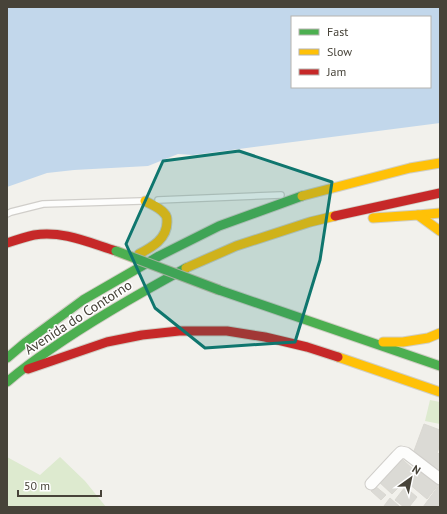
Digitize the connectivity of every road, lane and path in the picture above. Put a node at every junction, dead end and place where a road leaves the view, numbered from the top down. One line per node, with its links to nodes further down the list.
1 (440, 163): 3 (main road, Avenida do Contorno)
2 (440, 193): 8 (main road)
3 (308, 194): 4 (lane); 13 (main road, Avenida do Contorno)
4 (145, 201): 6 (lane); 11 (main road)
5 (440, 213): 7 (main road)
6 (7, 214)
7 (418, 215): 8 (main road); 9 (main road)
8 (310, 222): 18 (main road, Avenida do Contorno)
9 (440, 230)
10 (7, 242): 15 (main road, bridge)
11 (126, 262)
12 (83, 289): 13 (main road)
13 (52, 323): 16 (main road, Avenida do Contorno)
14 (440, 333): 15 (main road)
15 (374, 343): 17 (main road)
16 (7, 358)
17 (440, 366)
18 (17, 374): 19 (main road, Avenida do Contorno); 20 (main road)
19 (7, 382)
20 (440, 392)
21 (440, 479): 22 (street)
22 (371, 484)

